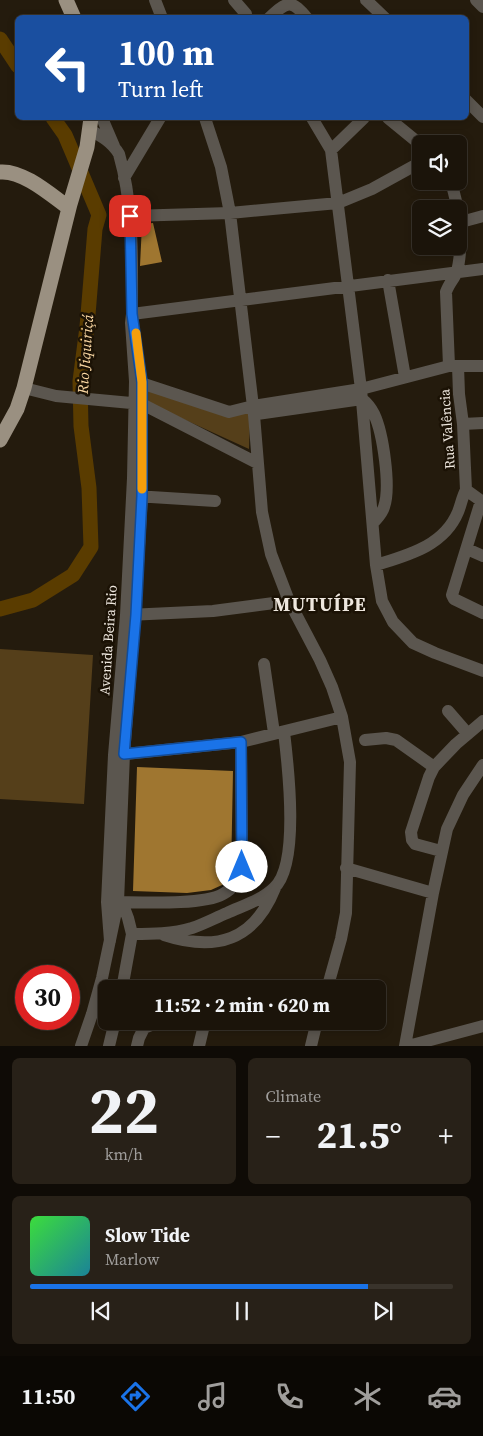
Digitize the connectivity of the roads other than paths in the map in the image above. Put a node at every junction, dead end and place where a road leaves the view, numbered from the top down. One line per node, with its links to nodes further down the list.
1 (66, 0): 8 (main road)
2 (155, 0): 9 (street)
3 (234, 0): 7 (street)
4 (366, 0): 12 (street)
5 (476, 0): 6 (street)
6 (483, 8)
7 (246, 14)
8 (73, 15)
9 (161, 15)
10 (272, 15): 11 (street)
11 (305, 15)
12 (382, 15)
13 (469, 103): 14 (street)
14 (483, 117)
15 (103, 120): 23 (street, Avenida Beira Rio)
16 (159, 120): 27 (street)
17 (206, 120): 30 (street)
18 (313, 120): 24 (street)
19 (362, 120): 24 (street)
20 (390, 120): 22 (street)
21 (90, 124): 23 (street); 29 (main road)
22 (412, 138)
23 (115, 148): 27 (street, Avenida Beira Rio)
24 (331, 150): 28 (street)
25 (412, 167): 28 (street)
26 (0, 172): 29 (main road)
27 (124, 178): 32 (street, Avenida Beira Rio)
28 (338, 203): 30 (street); 38 (street)
29 (70, 206): 45 (main road)
30 (230, 213): 32 (street); 39 (street)
31 (467, 215): 33 (street)
32 (130, 216): 40 (street, Avenida Beira Rio)
33 (483, 216)
34 (458, 255): 36 (street, Rua Valência)
35 (483, 269): 36 (street)
36 (457, 272): 37 (street); 41 (street, Rua Valência)
37 (388, 280): 38 (street); 43 (street)
38 (348, 286): 39 (street); 46 (street)
39 (241, 301): 40 (street); 48 (street)
40 (132, 314): 44 (street, Avenida Beira Rio)
41 (453, 366): 42 (street); 43 (street); 50 (street, Rua Valência)
42 (483, 366)
43 (405, 377): 46 (street)
44 (138, 382): 47 (street, Avenida Beira Rio); 48 (street)
45 (24, 388): 47 (street); 51 (main road)
46 (361, 394): 48 (street); 57 (street); 57 (street)
47 (138, 403): 52 (street); 54 (street, Avenida Beira Rio)
48 (254, 411): 52 (street)
49 (483, 423): 50 (street)
50 (463, 424): 53 (street, Rua Valência)
51 (0, 440)
52 (257, 462): 61 (street)
53 (466, 490): 56 (street); 60 (street)
54 (137, 496): 55 (street); 63 (street, Avenida Beira Rio)
55 (214, 501)
56 (482, 502): 58 (street)
57 (372, 523): 60 (street)
58 (467, 549): 59 (street); 62 (street)
59 (483, 556)
60 (376, 564): 65 (street)
61 (289, 601): 63 (street); 67 (street)
62 (483, 612)
63 (131, 615): 73 (street, Avenida Beira Rio)
64 (264, 664): 69 (street)
65 (483, 671)
66 (448, 710): 70 (street)
67 (342, 717): 69 (street); 77 (street)
68 (483, 721): 70 (street)
69 (279, 732): 72 (street); 78 (street)
70 (468, 734): 75 (street)
71 (365, 740): 75 (street)
72 (241, 742): 73 (street); 80 (street)
73 (119, 755): 80 (street, Avenida Beira Rio)
74 (483, 765): 76 (street)
75 (434, 767): 76 (street)
76 (441, 851): 79 (street)
77 (346, 868): 79 (street); 84 (street)
78 (275, 888): 82 (street); 82 (street)
79 (433, 893): 95 (street)
80 (115, 902): 81 (street); 90 (street)
81 (132, 934): 82 (street); 83 (street)
82 (161, 934)
83 (124, 980)
84 (329, 980)
85 (482, 1025): 95 (street)
86 (113, 1030): 91 (street)
87 (143, 1030): 92 (street)
88 (203, 1030): 93 (street)
89 (314, 1030): 94 (street)
90 (81, 1046)
91 (109, 1046)
92 (137, 1046)
93 (199, 1046)
94 (310, 1046)
95 (406, 1046)

